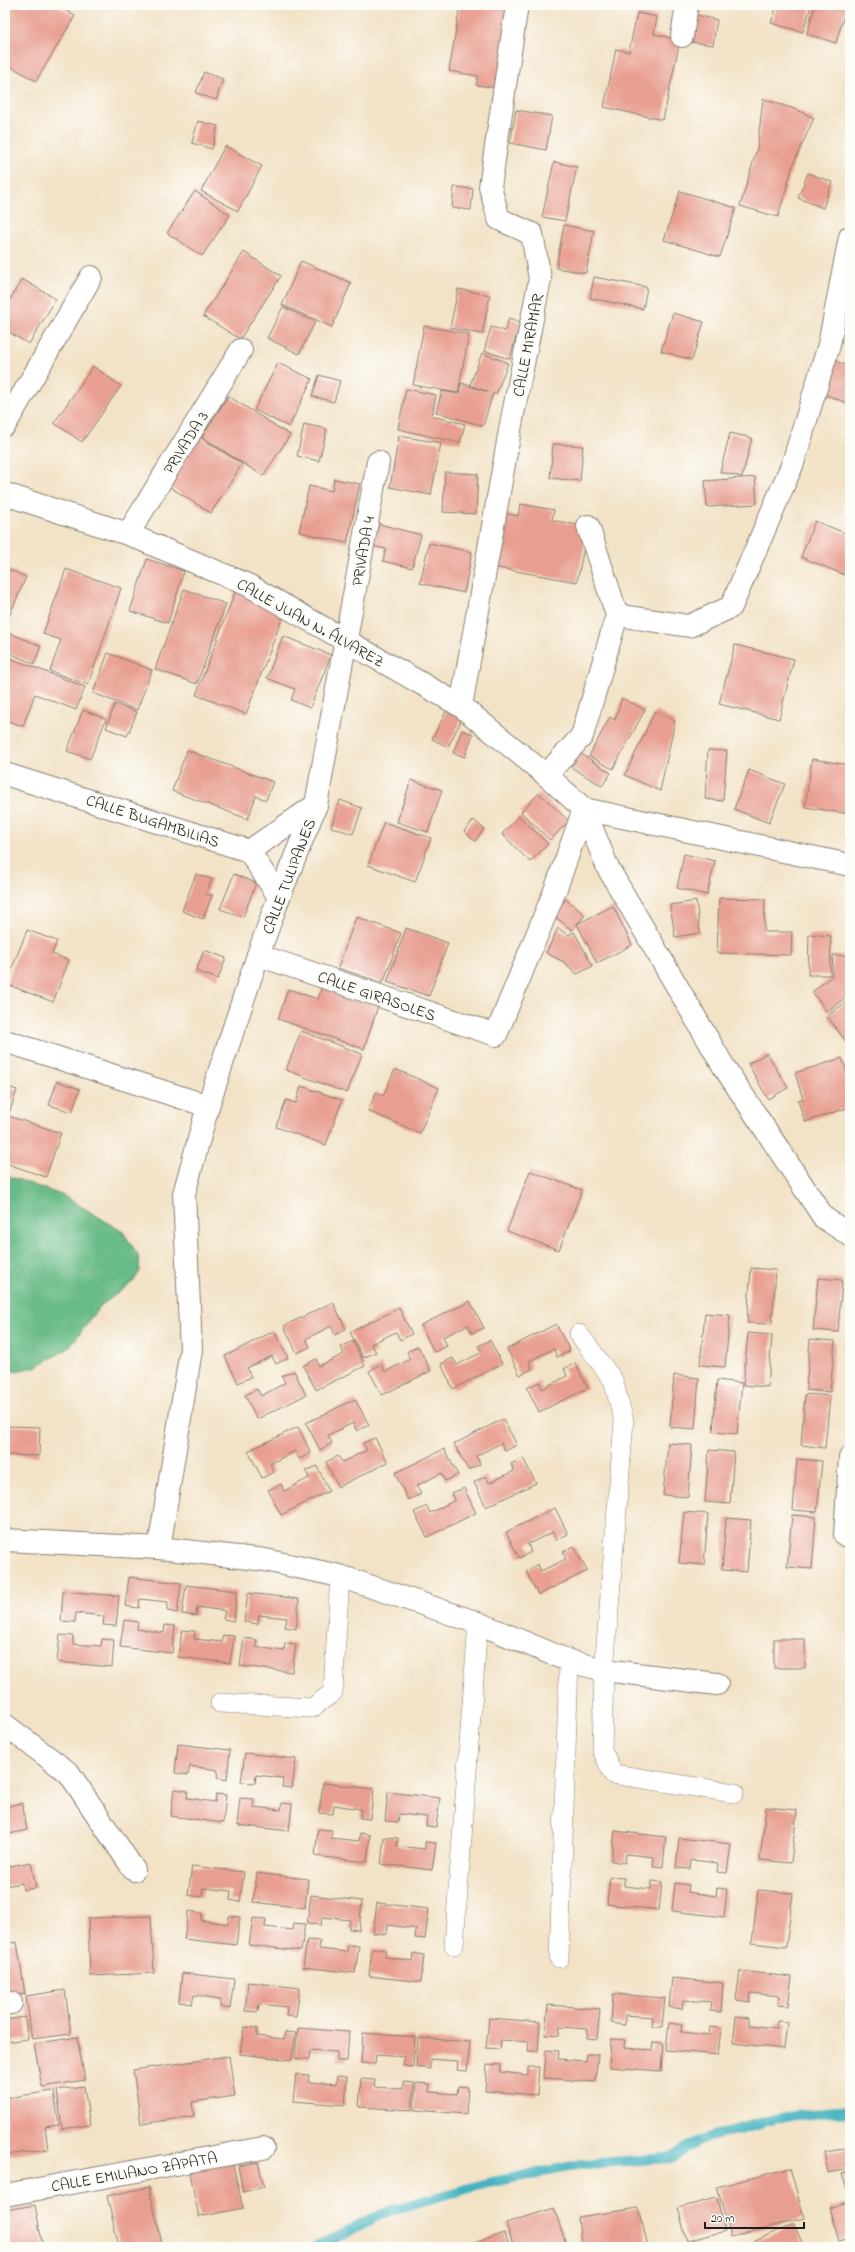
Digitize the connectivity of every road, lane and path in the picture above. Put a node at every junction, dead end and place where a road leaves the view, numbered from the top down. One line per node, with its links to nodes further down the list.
1 (517, 5): 14 (street, CALLE MIRAMAR)
2 (687, 5): 3 (street)
3 (682, 36)
4 (850, 238): 12 (street)
5 (91, 277): 7 (street)
6 (241, 350): 11 (street, PRIVADA 3)
7 (5, 425)
8 (378, 462): 13 (street, PRIVADA 4)
9 (5, 494): 11 (street, CALLE JUAN N. ÁLVAREZ)
10 (588, 526): 12 (street)
11 (128, 534): 13 (street, CALLE JUAN N. ÁLVAREZ)
12 (617, 615): 16 (street)
13 (346, 639): 14 (street, CALLE JUAN N. ÁLVAREZ); 17 (street, CALLE TULIPANES)
14 (461, 706): 16 (street, CALLE JUAN N. ÁLVAREZ)
15 (5, 774): 19 (street, CALLE BUGAMBILIAS)
16 (546, 775): 18 (street, CALLE JUAN N. ÁLVAREZ)
17 (316, 805): 19 (street); 21 (street, CALLE TULIPANES)
18 (584, 809): 20 (street); 22 (street, CALLE GIRASOLES); 25 (street)
19 (249, 851): 21 (street)
20 (850, 865)
21 (279, 896): 22 (street, CALLE TULIPANES)
22 (258, 955): 24 (street, CALLE TULIPANES)
23 (5, 1041): 24 (street)
24 (208, 1106): 30 (street, CALLE TULIPANES)
25 (850, 1235)
26 (579, 1334): 34 (lane)
27 (850, 1458): 28 (street)
28 (850, 1537)
29 (5, 1540): 30 (street)
30 (159, 1548): 31 (street)
31 (340, 1576): 32 (street); 36 (lane)
32 (478, 1623): 33 (street); 40 (lane)
33 (569, 1661): 34 (street); 41 (lane)
34 (604, 1670): 35 (street); 38 (lane)
35 (717, 1684)
36 (220, 1703)
37 (5, 1726): 39 (street)
38 (734, 1793)
39 (134, 1870)
40 (454, 1945)
41 (559, 1958)
42 (263, 2148): 43 (street, CALLE EMILIANO ZAPATA)
43 (5, 2195)

